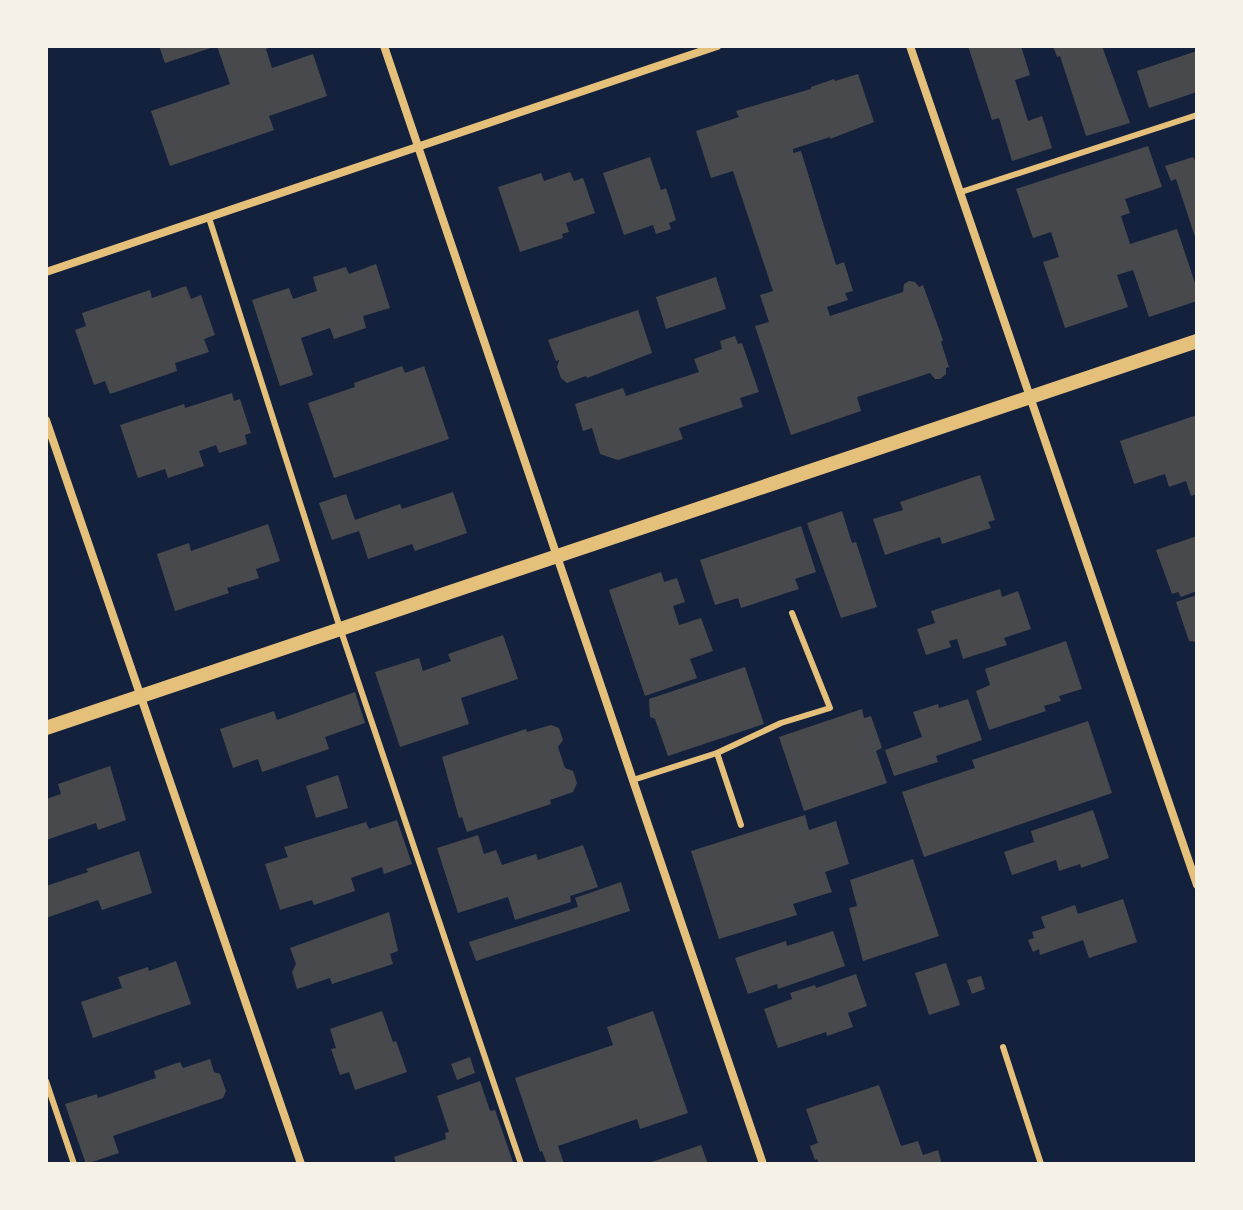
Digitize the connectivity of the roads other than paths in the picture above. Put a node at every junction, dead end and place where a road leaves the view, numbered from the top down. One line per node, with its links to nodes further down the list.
1 (384, 46): 5 (street)
2 (717, 46): 5 (street)
3 (910, 46): 6 (street)
4 (1197, 115): 6 (lane)
5 (420, 147): 7 (street); 12 (street)
6 (961, 192): 10 (street)
7 (209, 218): 8 (street); 14 (lane)
8 (46, 272)
9 (1197, 341): 10 (street)
10 (1029, 398): 12 (street); 20 (street)
11 (46, 420): 15 (street)
12 (557, 556): 14 (street); 18 (street)
13 (792, 613): 17 (lane)
14 (340, 628): 15 (street); 25 (lane)
15 (141, 695): 16 (street); 24 (street)
16 (46, 728)
17 (717, 753): 18 (lane); 19 (lane)
18 (633, 780): 26 (street)
19 (741, 825)
20 (1197, 885)
21 (1003, 1047): 27 (lane)
22 (46, 1081): 23 (lane)
23 (74, 1164)
24 (301, 1164)
25 (521, 1164)
26 (763, 1164)
27 (1041, 1164)

